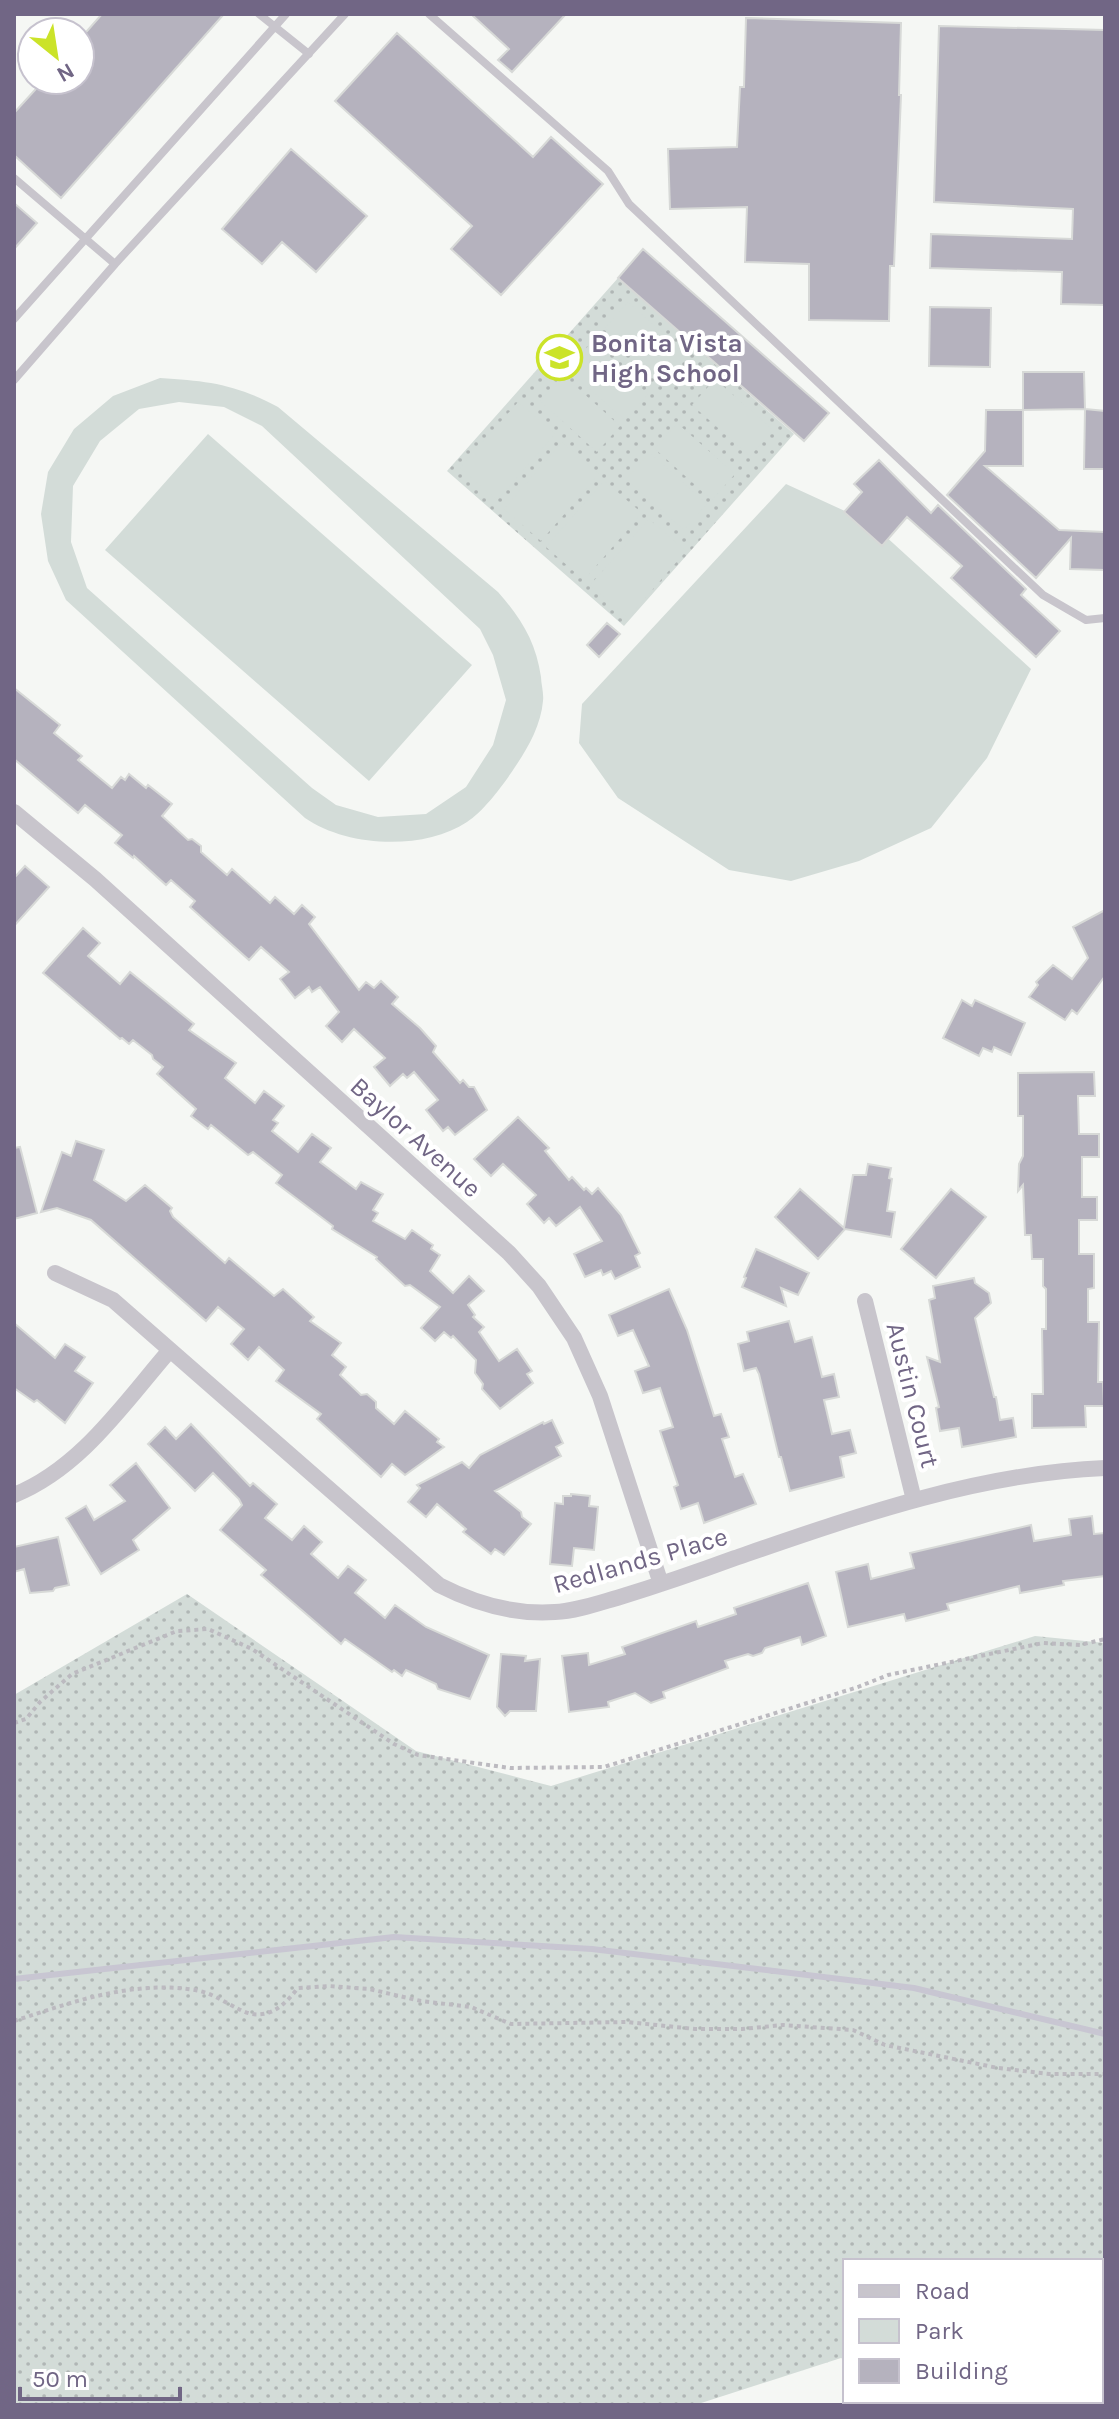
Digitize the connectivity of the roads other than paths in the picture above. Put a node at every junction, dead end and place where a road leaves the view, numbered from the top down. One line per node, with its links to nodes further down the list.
1 (259, 14): 5 (lane)
2 (286, 14): 5 (lane)
3 (345, 14): 6 (lane)
4 (429, 14): 12 (lane)
5 (274, 27): 6 (lane); 8 (lane)
6 (309, 54): 9 (lane)
7 (14, 178): 8 (lane)
8 (85, 239): 9 (lane); 10 (lane)
9 (115, 264): 11 (lane)
10 (14, 319)
11 (14, 380)
12 (1105, 618)
13 (14, 812): 20 (street, Baylor Avenue)
14 (55, 1273): 16 (street, Redlands Place)
15 (865, 1301): 19 (street, Austin Court)
16 (170, 1350): 18 (street); 20 (street, Redlands Place)
17 (1105, 1468): 19 (street, Redlands Place)
18 (14, 1495)
19 (914, 1500): 20 (street, Redlands Place)
20 (661, 1584)

